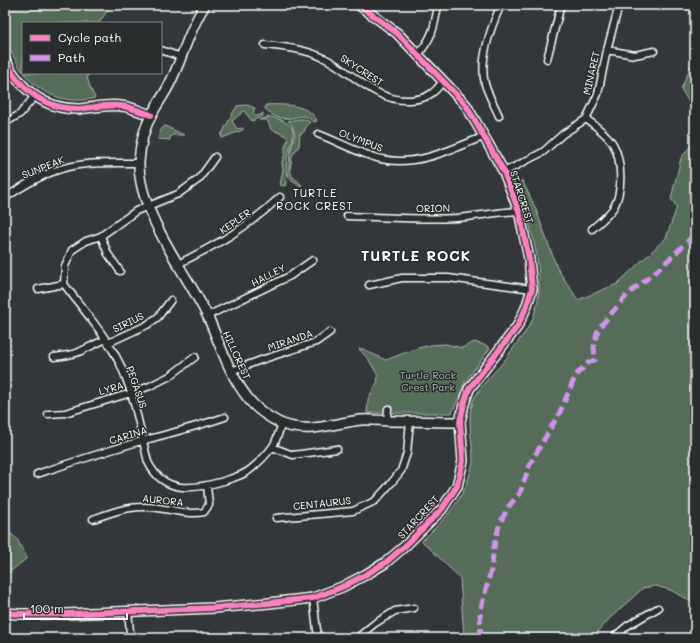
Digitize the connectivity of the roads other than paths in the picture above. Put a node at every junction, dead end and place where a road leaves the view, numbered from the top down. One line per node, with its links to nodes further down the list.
1 (205, 5): 12 (street)
2 (359, 5): 11 (street, STARCREST)
3 (438, 5): 11 (street)
4 (501, 5): 18 (street)
5 (561, 5): 13 (street)
6 (619, 5): 9 (street, MINARET)
7 (265, 45): 15 (street, SKYCREST)
8 (162, 50): 12 (street)
9 (607, 50): 10 (street); 19 (street, MINARET)
10 (654, 51)
11 (418, 55): 15 (street, STARCREST)
12 (181, 57): 17 (street)
13 (547, 59)
14 (5, 60): 16 (street)
15 (443, 81): 22 (street, STARCREST)
16 (34, 97): 17 (street); 20 (street)
17 (151, 115): 24 (street, HILLCREST)
18 (499, 116)
19 (586, 119): 25 (street); 31 (street)
20 (5, 123)
21 (318, 134): 22 (street, OLYMPUS)
22 (485, 136): 25 (street, STARCREST)
23 (215, 157): 28 (street)
24 (139, 163): 27 (street, SUNPEAK); 28 (street, HILLCREST)
25 (504, 172): 29 (street, STARCREST)
26 (280, 197): 34 (street, KEPLER)
27 (5, 198)
28 (148, 206): 32 (street); 34 (street, HILLCREST)
29 (519, 211): 30 (street, ORION); 39 (street, STARCREST)
30 (347, 216)
31 (592, 229)
32 (101, 236): 35 (street); 36 (street)
33 (313, 260): 41 (street, HALLEY)
34 (178, 264): 41 (street, HILLCREST)
35 (120, 271)
36 (64, 284): 38 (street); 43 (street, PEGASUS)
37 (369, 285): 39 (street)
38 (38, 288)
39 (532, 289): 53 (street, STARCREST)
40 (171, 300): 43 (street, SIRIUS)
41 (207, 316): 46 (street, HILLCREST)
42 (330, 332): 46 (street, MIRANDA)
43 (107, 341): 44 (street, SIRIUS); 47 (street, PEGASUS)
44 (54, 356)
45 (195, 357): 47 (street, LYRA)
46 (231, 371): 54 (street, HILLCREST)
47 (131, 393): 49 (street, LYRA); 55 (street, PEGASUS)
48 (388, 409): 51 (street)
49 (48, 414)
50 (225, 417): 55 (street, CARINA)
51 (387, 421): 52 (street, HILLCREST); 54 (street, HILLCREST)
52 (410, 421): 53 (street, HILLCREST); 60 (street, CENTAURUS)
53 (460, 422): 62 (street, STARCREST)
54 (282, 423): 56 (street, PEGASUS)
55 (143, 441): 58 (street, CARINA); 59 (street, PEGASUS)
56 (272, 447): 57 (street); 59 (street, PEGASUS)
57 (337, 449)
58 (37, 474)
59 (207, 486): 61 (street, AURORA)
60 (276, 518)
61 (93, 519)
62 (313, 598): 65 (street, STARCREST); 68 (street)
63 (414, 608): 69 (street)
64 (658, 608): 70 (street)
65 (128, 612): 66 (street, STARCREST); 67 (street)
66 (5, 613)
67 (132, 638)
68 (318, 638)
69 (357, 638)
70 (613, 638)

